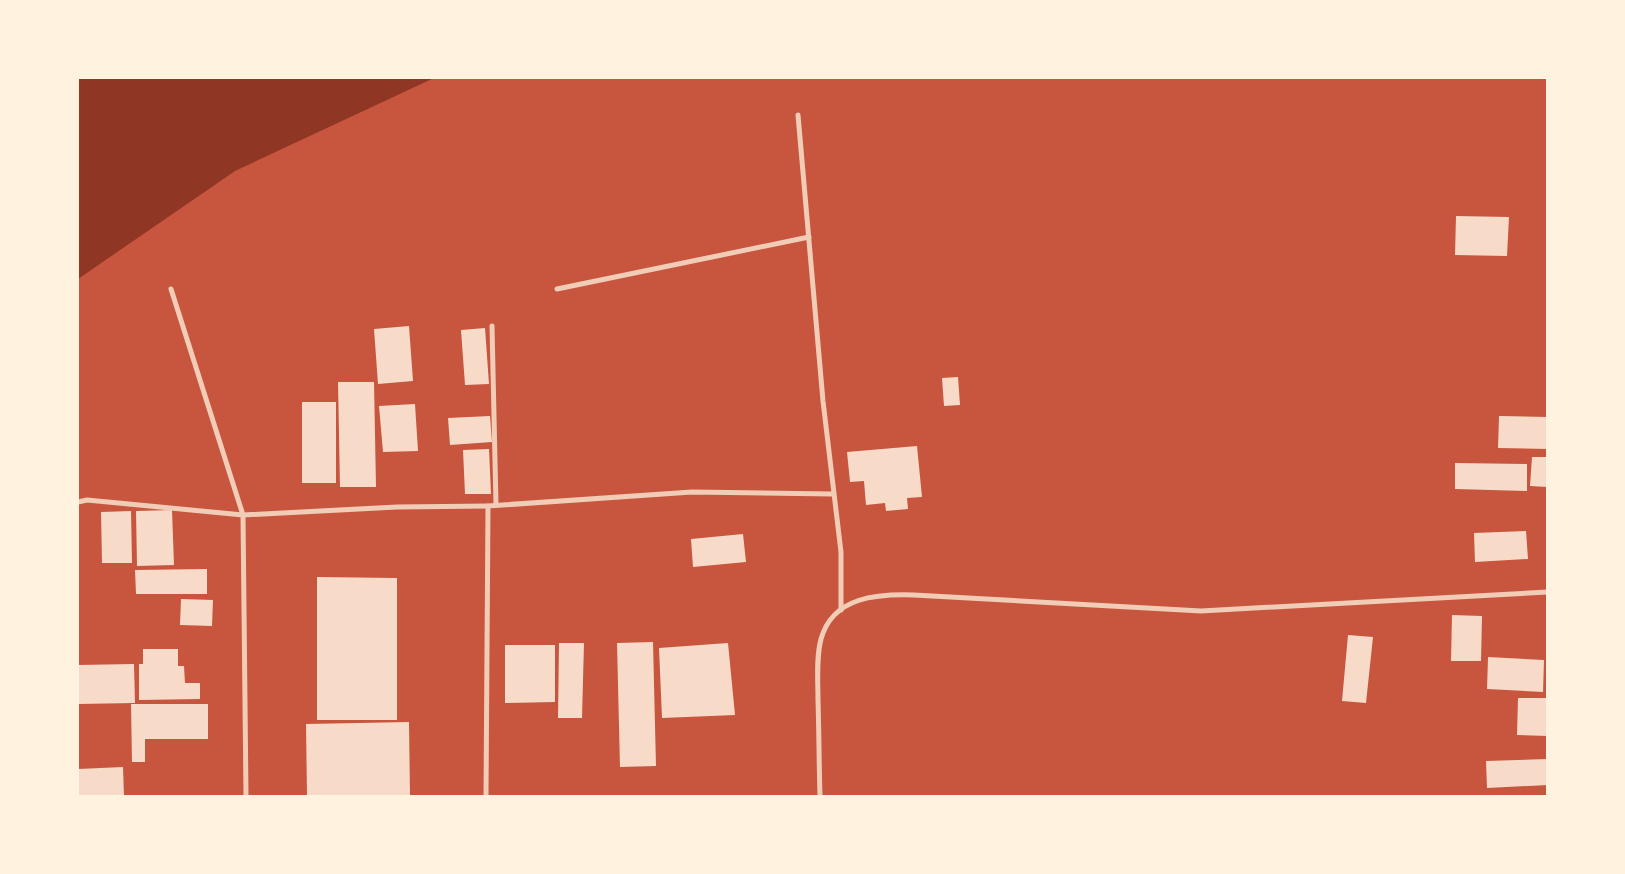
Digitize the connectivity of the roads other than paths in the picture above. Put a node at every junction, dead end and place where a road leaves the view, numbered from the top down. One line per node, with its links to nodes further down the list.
1 (798, 115): 2 (street)
2 (809, 237): 4 (street); 6 (street)
3 (171, 289): 10 (street)
4 (557, 289)
5 (492, 326): 8 (street)
6 (833, 494): 8 (street); 12 (street)
7 (78, 502): 10 (street)
8 (496, 505): 9 (street)
9 (488, 506): 10 (street); 14 (street)
10 (243, 516): 13 (street)
11 (1548, 592): 12 (street)
12 (841, 610): 15 (street)
13 (246, 796)
14 (486, 796)
15 (820, 796)

